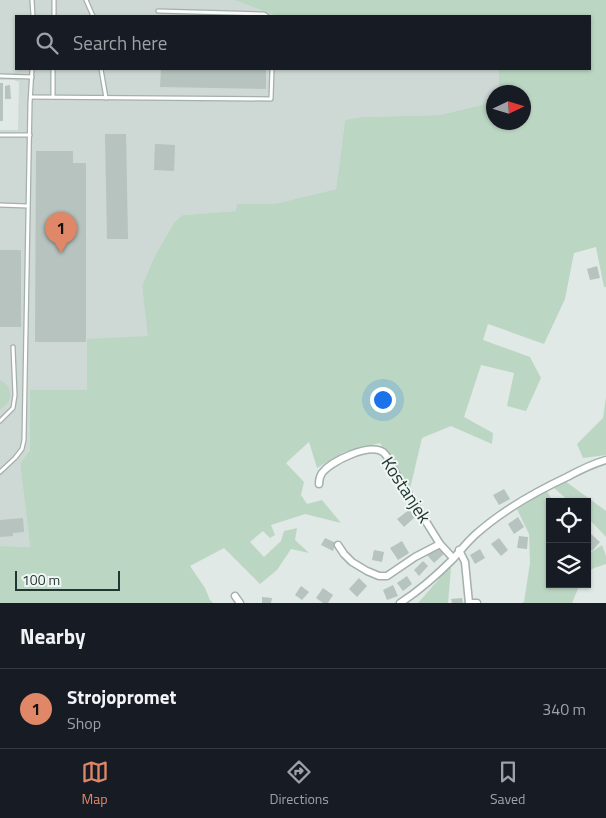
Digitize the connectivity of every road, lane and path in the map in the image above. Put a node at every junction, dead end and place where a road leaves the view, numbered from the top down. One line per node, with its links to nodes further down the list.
1 (32, 0): 5 (lane)
2 (54, 0): 6 (lane)
3 (86, 0): 7 (lane)
4 (158, 11): 8 (lane)
5 (33, 15)
6 (54, 15)
7 (93, 15)
8 (266, 15)
9 (32, 70): 14 (lane)
10 (53, 70): 16 (lane)
11 (101, 70): 17 (lane)
12 (272, 70): 17 (lane)
13 (0, 76): 14 (lane)
14 (32, 78): 15 (lane)
15 (31, 97): 16 (lane); 19 (lane)
16 (53, 97): 17 (lane)
17 (106, 98)
18 (0, 135): 19 (lane)
19 (30, 135): 21 (lane)
20 (0, 205): 21 (lane)
21 (28, 206): 25 (lane)
22 (13, 347): 23 (lane)
23 (0, 421)
24 (606, 460): 29 (street)
25 (0, 472)
26 (319, 484): 28 (street, Kostanjek)
27 (338, 544): 28 (street, Kostanjek)
28 (440, 544): 30 (street, Kostanjek)
29 (459, 550): 30 (street); 34 (street)
30 (453, 558): 33 (street)
31 (235, 596): 32 (street)
32 (240, 603)
33 (400, 603)
34 (469, 603): 35 (street)
35 (477, 603)

